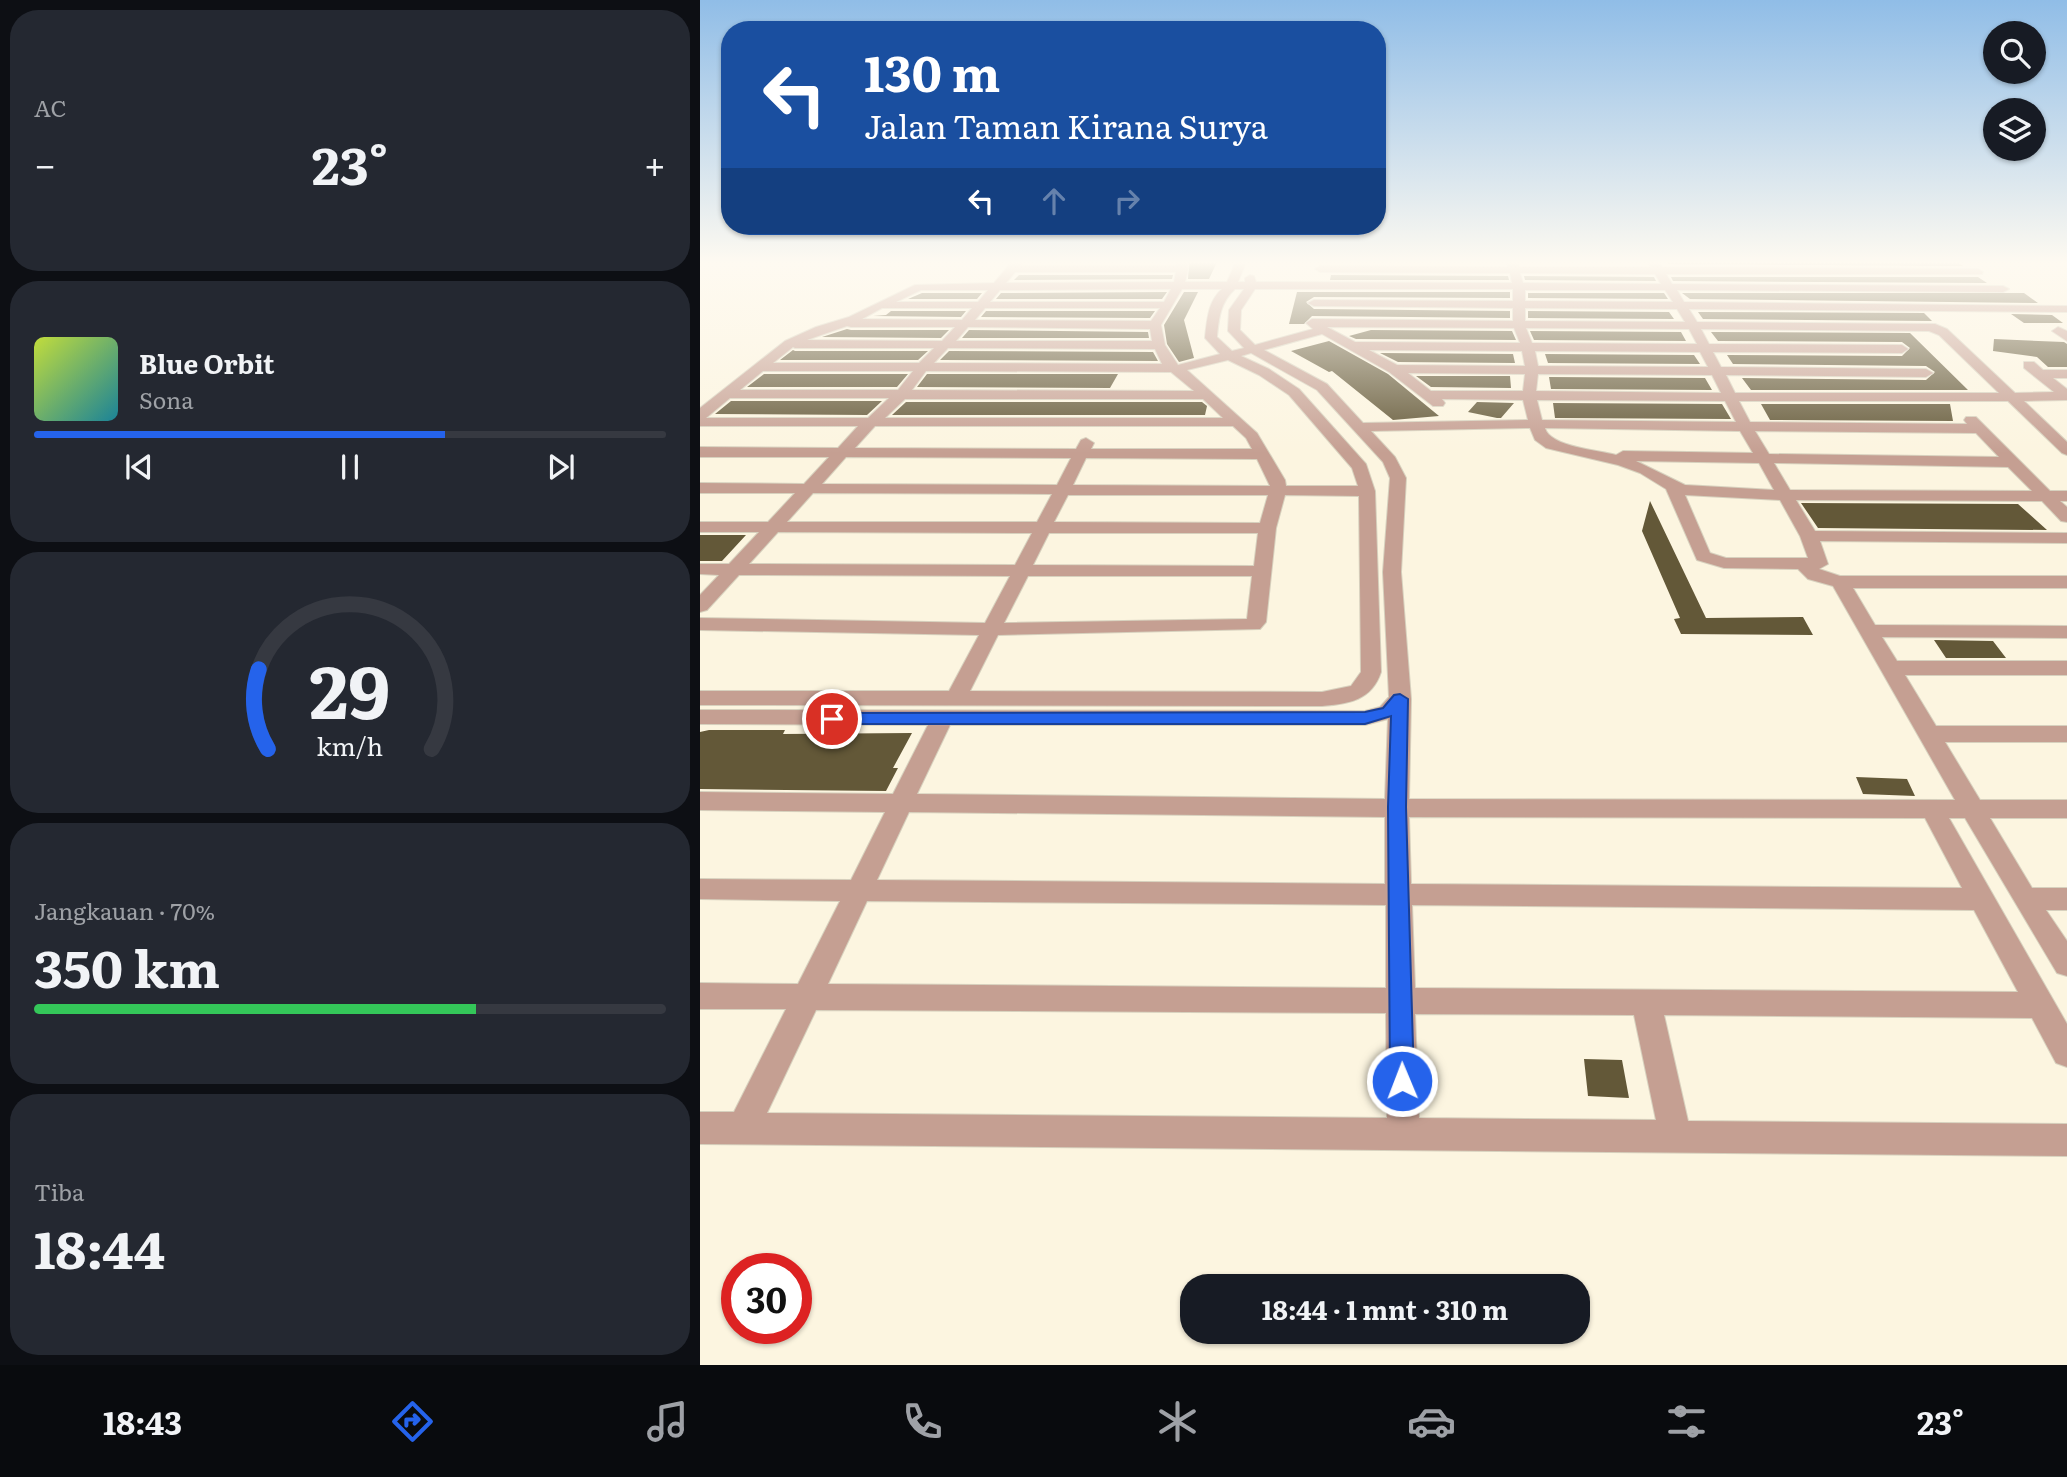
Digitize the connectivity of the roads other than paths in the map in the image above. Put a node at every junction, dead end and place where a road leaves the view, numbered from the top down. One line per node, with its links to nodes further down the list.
1 (1155, 325): 15 (street)
2 (1519, 325): 18 (street)
3 (835, 326): 13 (street)
4 (963, 326): 14 (street)
5 (1212, 326): 22 (street)
6 (1234, 326): 19 (street)
7 (1342, 326): 10 (street)
8 (1373, 326): 17 (street)
9 (1580, 326): 11 (street)
10 (1318, 327): 16 (street); 19 (street)
11 (1694, 327): 12 (street); 20 (street)
12 (1879, 327): 21 (street); 40 (street)
13 (789, 344): 14 (street); 23 (street)
14 (946, 344): 15 (street); 24 (street)
15 (1159, 345): 25 (street)
16 (1354, 346): 17 (street); 27 (street)
17 (1370, 346): 18 (street)
18 (1528, 348): 20 (street); 28 (street)
19 (1252, 349): 22 (street); 50 (street)
20 (1704, 349): 21 (street); 29 (street)
21 (1902, 349): 30 (street)
22 (1229, 355): 25 (street); 65 (street)
23 (761, 367): 24 (street); 32 (street)
24 (922, 368): 26 (street); 33 (street)
25 (1174, 368): 26 (street); 35 (street)
26 (1122, 369): 34 (street)
27 (1394, 369): 28 (street); 36 (street)
28 (1532, 370): 29 (street); 38 (street)
29 (1717, 371): 30 (street); 39 (street)
30 (1926, 373): 41 (street)
31 (2067, 374): 37 (street)
32 (727, 394): 33 (street); 42 (street)
33 (902, 394): 34 (street); 44 (street)
34 (1109, 394): 35 (street); 46 (street)
35 (1207, 395): 45 (street)
36 (1428, 395): 38 (street); 48 (street)
37 (2067, 396): 40 (street)
38 (1529, 397): 39 (street); 47 (street)
39 (1732, 397): 41 (street); 49 (street)
40 (2013, 397): 41 (street); 52 (street)
41 (1953, 398): 51 (street)
42 (700, 415)
43 (700, 422): 44 (street)
44 (871, 422): 46 (street); 54 (street)
45 (1235, 422): 46 (street); 56 (street)
46 (1094, 424): 55 (street)
47 (1538, 424): 48 (street); 49 (street); 57 (street)
48 (1464, 425): 50 (street)
49 (1745, 426): 51 (street); 58 (street)
50 (1362, 427): 91 (street)
51 (1979, 429): 59 (street)
52 (2067, 450)
53 (700, 452): 54 (street)
54 (843, 452): 55 (street); 61 (street)
55 (1081, 453): 56 (street); 63 (street)
56 (1262, 454): 64 (street)
57 (1592, 455): 58 (street); 62 (street)
58 (1763, 459): 59 (street); 66 (street)
59 (2010, 462): 67 (street)
60 (700, 488): 61 (street)
61 (811, 488): 63 (street); 71 (street)
62 (1674, 488): 66 (street); 76 (street)
63 (1064, 489): 64 (street); 73 (street)
64 (1278, 490): 65 (street); 72 (street)
65 (1367, 491): 92 (street)
66 (1786, 495): 67 (street); 74 (street)
67 (2043, 496): 68 (street); 69 (street)
68 (2067, 496)
69 (2067, 517)
70 (700, 527): 71 (street)
71 (776, 527): 73 (street); 78 (street)
72 (1267, 528): 73 (street); 79 (street)
73 (1043, 530): 80 (street)
74 (1810, 536): 75 (street); 76 (street)
75 (2067, 538)
76 (1819, 564): 81 (street)
77 (700, 569): 78 (street)
78 (734, 569): 80 (street); 83 (street)
79 (1262, 571): 80 (street); 85 (street)
80 (1021, 572): 85 (street)
81 (1840, 582): 82 (street); 86 (street)
82 (2067, 582)
83 (700, 606)
84 (700, 624): 85 (street)
85 (992, 629): 92 (street)
86 (1869, 631): 87 (street); 88 (street)
87 (2067, 632)
88 (1889, 668): 89 (street); 94 (street)
89 (2067, 668)
90 (700, 698): 92 (street)
91 (1400, 699): 92 (street); 98 (street)
92 (949, 709): 93 (street); 97 (street)
93 (700, 718)
94 (1927, 734): 95 (street); 100 (street)
95 (2067, 734)
96 (700, 802): 97 (street)
97 (902, 802): 98 (street); 103 (street)
98 (1397, 807): 99 (street); 104 (street)
99 (1932, 809): 100 (street); 105 (street)
100 (1973, 809): 101 (street); 106 (street)
101 (2067, 809)
102 (700, 889): 103 (street)
103 (859, 890): 104 (street); 110 (street)
104 (1398, 893): 105 (street); 111 (street)
105 (1982, 899): 113 (street)
106 (2025, 899): 107 (street); 108 (street)
107 (2067, 899)
108 (2067, 964)
109 (700, 996): 110 (street)
110 (807, 996): 111 (street); 116 (street)
111 (1401, 1000): 112 (street); 117 (street)
112 (1646, 1002): 113 (street); 118 (street)
113 (2040, 1005): 114 (street)
114 (2067, 1053)
115 (700, 1128): 116 (street)
116 (743, 1128): 117 (street)
117 (1403, 1134): 118 (street)
118 (1675, 1135): 119 (street)
119 (2067, 1140)

